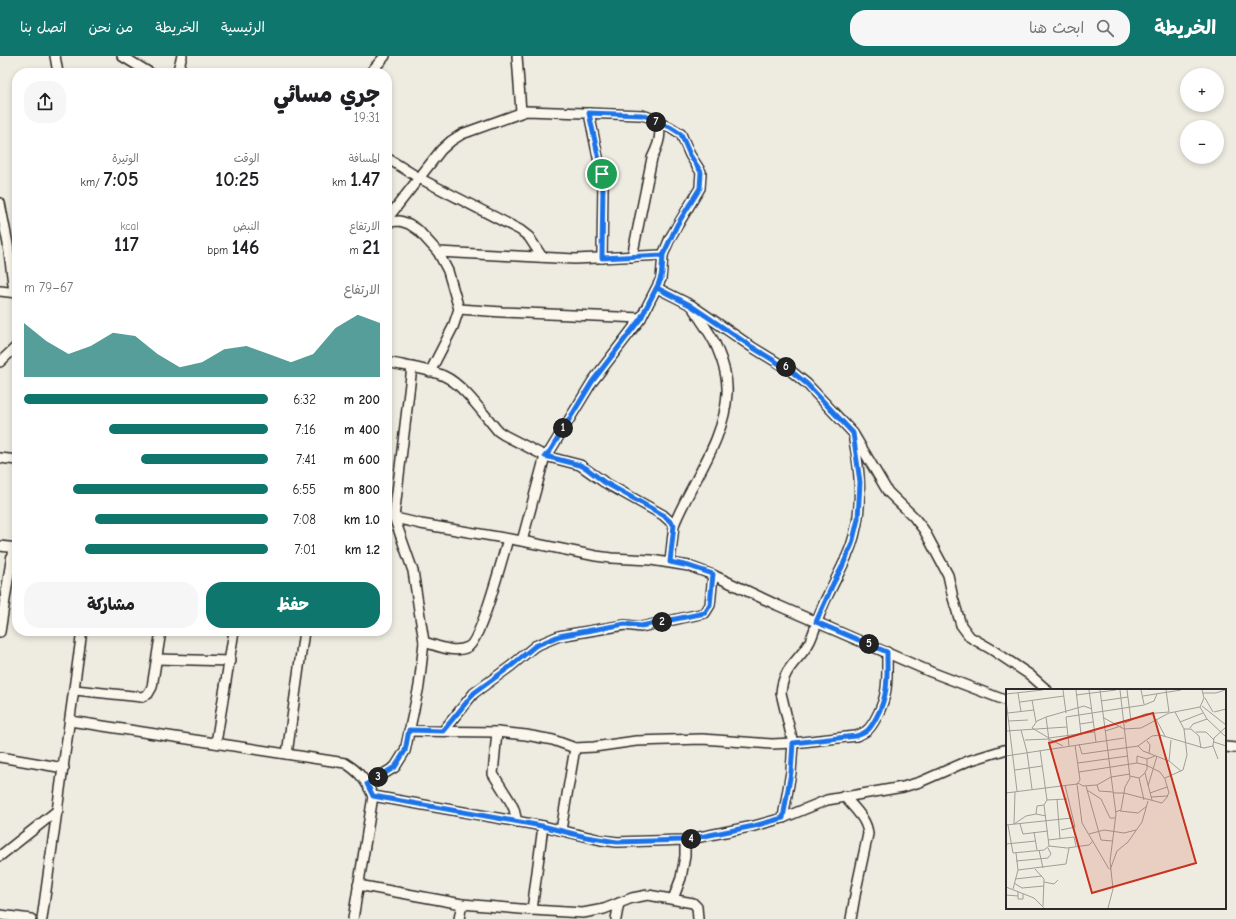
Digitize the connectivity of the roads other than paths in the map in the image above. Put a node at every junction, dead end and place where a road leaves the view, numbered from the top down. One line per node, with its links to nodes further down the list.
1 (54, 56): 6 (street)
2 (122, 56): 7 (street)
3 (182, 56): 8 (street)
4 (385, 56): 9 (street)
5 (516, 56): 10 (street)
6 (57, 68)
7 (142, 68)
8 (178, 68)
9 (374, 68)
10 (520, 112): 11 (street); 14 (street)
11 (589, 113): 12 (street); 23 (street)
12 (658, 123): 20 (street); 21 (street)
13 (392, 161): 14 (street)
14 (419, 178): 16 (street); 22 (street)
15 (0, 203): 18 (street)
16 (392, 213)
17 (392, 222): 19 (street)
18 (4, 244): 24 (street)
19 (438, 252): 22 (street); 29 (street)
20 (663, 255): 21 (street); 25 (street)
21 (632, 256): 23 (street)
22 (542, 257): 23 (street)
23 (602, 258)
24 (12, 277)
25 (657, 288): 28 (street); 30 (street)
26 (0, 291): 27 (street)
27 (12, 292)
28 (690, 305): 36 (street); 43 (street)
29 (459, 309): 30 (street); 35 (street)
30 (641, 318): 37 (street)
31 (12, 351): 32 (street)
32 (0, 362)
33 (392, 363): 34 (street)
34 (412, 367): 35 (street); 40 (street)
35 (430, 372): 37 (street)
36 (853, 433): 51 (street); 61 (street)
37 (545, 456): 43 (street); 45 (street)
38 (0, 458): 39 (street)
39 (12, 459)
40 (392, 509)
41 (392, 516): 44 (street)
42 (392, 518): 57 (street)
43 (674, 525): 48 (street)
44 (508, 539): 45 (street); 57 (street)
45 (522, 541): 48 (street)
46 (0, 546): 47 (street)
47 (12, 548)
48 (670, 562): 50 (street)
49 (12, 565): 52 (street)
50 (713, 574): 51 (street); 66 (street)
51 (816, 622): 58 (street); 69 (street)
52 (0, 632)
53 (81, 636): 62 (street)
54 (160, 636): 59 (street)
55 (233, 636): 60 (street)
56 (303, 636): 74 (street)
57 (424, 642): 65 (street)
58 (887, 652): 63 (street); 69 (street)
59 (157, 659): 60 (street); 62 (street)
60 (230, 660): 68 (street)
61 (1046, 689)
62 (75, 690): 64 (street)
63 (1006, 701)
64 (70, 721): 68 (street); 76 (street)
65 (409, 730): 66 (street); 77 (street)
66 (443, 731): 67 (street)
67 (497, 732): 71 (street); 82 (street)
68 (216, 743): 74 (street)
69 (793, 743): 71 (street); 81 (street)
70 (1226, 747): 72 (street)
71 (575, 748): 84 (street)
72 (1236, 748)
73 (1006, 749): 79 (street)
74 (287, 754): 77 (street)
75 (0, 757): 76 (street)
76 (64, 768): 80 (street)
77 (367, 784): 78 (street)
78 (373, 796): 82 (street); 87 (street)
79 (844, 796): 81 (street); 99 (street)
80 (58, 810): 86 (street); 94 (street)
81 (783, 818): 85 (street)
82 (517, 822): 83 (street)
83 (542, 826): 84 (street); 91 (street)
84 (561, 830): 85 (street)
85 (685, 840): 88 (street)
86 (0, 856)
87 (358, 885): 89 (street); 95 (street)
88 (673, 899): 90 (street); 98 (street)
89 (462, 904): 91 (street); 96 (street)
90 (619, 904): 91 (street); 97 (street)
91 (532, 910)
92 (0, 915): 93 (street)
93 (32, 919)
94 (42, 919)
95 (353, 919)
96 (459, 919)
97 (616, 919)
98 (698, 919)
99 (851, 919)

